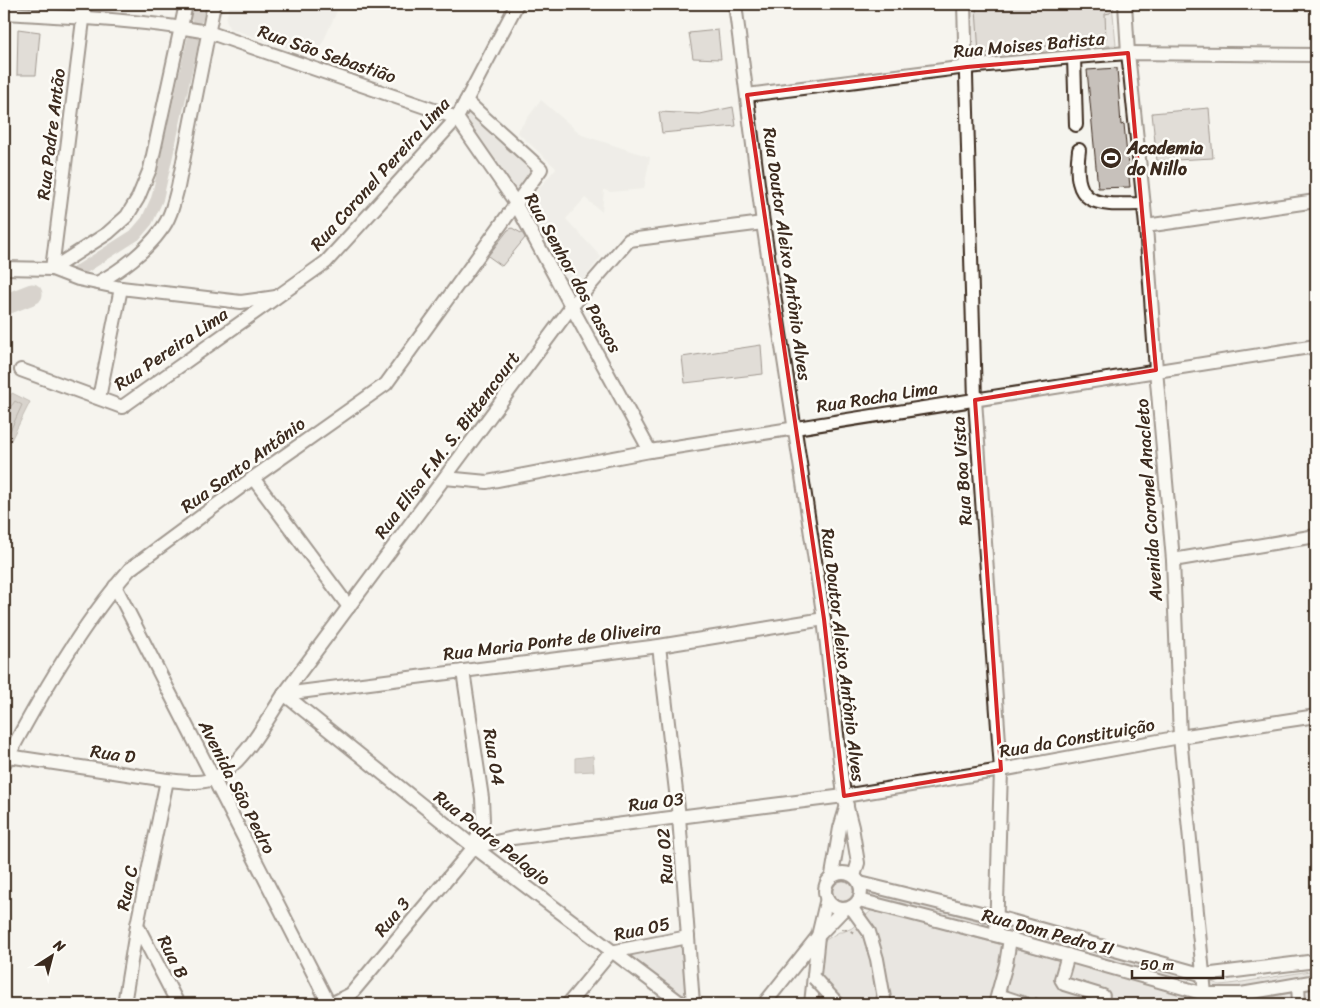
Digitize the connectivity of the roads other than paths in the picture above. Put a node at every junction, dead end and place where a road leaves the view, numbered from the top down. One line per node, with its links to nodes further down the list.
1 (85, 4): 9 (street, Rua Padre Antão)
2 (186, 4): 10 (street)
3 (214, 4): 11 (street)
4 (518, 4): 17 (street, Rua Coronel Pereira Lima)
5 (735, 4): 16 (street, Rua Doutor Aleixo Antônio Alves)
6 (964, 4): 15 (street, Rua Boa Vista)
7 (1124, 4): 12 (street, Avenida Coronel Anacleto)
8 (4, 13): 9 (street, Rua São Sebastião)
9 (84, 18): 10 (street, Rua São Sebastião); 27 (street, Rua Padre Antão)
10 (182, 28): 11 (street, Rua São Sebastião); 27 (street)
11 (208, 32): 18 (street, Rua São Sebastião); 28 (street)
12 (1128, 53): 13 (street, Rua Moises Batista); 14 (street, Rua Moises Batista); 23 (street, Avenida Coronel Anacleto)
13 (1316, 55)
14 (1074, 56): 15 (street, Rua Moises Batista); 19 (street)
15 (967, 67): 16 (street, Rua Moises Batista); 36 (street, Rua Boa Vista)
16 (747, 95): 24 (street, Rua Doutor Aleixo Antônio Alves)
17 (466, 101): 18 (street, Rua Coronel Pereira Lima); 22 (street, Rua Santo Antônio)
18 (457, 118): 22 (street, Rua Senhor dos Passos); 30 (street, Rua Coronel Pereira Lima)
19 (1076, 125)
20 (1079, 150): 23 (street)
21 (1316, 201): 25 (street)
22 (515, 203): 31 (street, Rua Senhor dos Passos); 39 (street, Rua Santo Antônio)
23 (1144, 204): 25 (street, Avenida Coronel Anacleto)
24 (763, 223): 31 (street, Rua Elisa F.M. S. Bittencourt); 37 (street, Rua Doutor Aleixo Antônio Alves)
25 (1146, 226): 34 (street, Avenida Coronel Anacleto)
26 (4, 268): 27 (street, Rua Coronel Pereira Lima)
27 (52, 270): 28 (street, Rua Coronel Pereira Lima)
28 (99, 282): 29 (street, Rua Coronel Pereira Lima)
29 (121, 288): 30 (street, Rua Coronel Pereira Lima); 35 (street)
30 (278, 297): 35 (street, Rua Pereira Lima)
31 (572, 306): 38 (street, Rua Senhor dos Passos); 40 (street, Rua Elisa F.M. S. Bittencourt)
32 (1316, 346): 34 (street, Rua Rocha Lima)
33 (21, 370): 35 (street, Rua Pereira Lima)
34 (1156, 370): 36 (street, Rua Rocha Lima); 42 (street, Avenida Coronel Anacleto)
35 (99, 398)
36 (975, 400): 37 (street, Rua Rocha Lima); 52 (street, Rua Boa Vista)
37 (795, 428): 38 (street, Rua Rocha Lima); 45 (street, Rua Doutor Aleixo Antônio Alves)
38 (650, 451): 40 (street, Rua Rocha Lima)
39 (253, 478): 43 (street, Rua Santo Antônio); 44 (street)
40 (445, 478): 44 (street, Rua Elisa F.M. S. Bittencourt)
41 (1316, 536): 42 (street)
42 (1173, 560): 50 (street, Avenida Coronel Anacleto)
43 (116, 586): 51 (street, Rua Santo Antônio); 53 (street, Avenida São Pedro)
44 (349, 607): 48 (street, Rua Elisa F.M. S. Bittencourt)
45 (824, 619): 46 (street, Rua Maria Ponte de Oliveira); 55 (street, Rua Doutor Aleixo Antônio Alves)
46 (659, 646): 47 (street, Rua Maria Ponte de Oliveira); 56 (street, Rua 02)
47 (462, 671): 48 (street, Rua Maria Ponte de Oliveira); 57 (street, Rua 04)
48 (284, 694): 53 (street, Rua Elisa F.M. S. Bittencourt); 57 (street, Rua Padre Pelagio)
49 (1316, 716): 50 (street, Rua da Constituição)
50 (1180, 737): 52 (street, Rua da Constituição); 71 (street, Avenida Coronel Anacleto)
51 (6, 760): 54 (street, Rua D)
52 (1001, 770): 55 (street, Rua da Constituição); 62 (street, Rua Boa Vista)
53 (213, 779): 54 (street, Rua D); 80 (street, Avenida São Pedro)
54 (168, 780): 63 (street, Rua C)
55 (845, 801): 56 (street, Rua 03); 58 (street, Rua Doutor Aleixo Antônio Alves); 59 (street, Rua Doutor Aleixo Antônio Alves)
56 (680, 817): 57 (street, Rua 03); 66 (street, Rua 02)
57 (474, 847): 68 (street, Rua Padre Pelagio); 80 (street, Rua 3)
58 (832, 876): 59 (street); 60 (street)
59 (857, 879): 61 (street); 62 (street, Rua Dom Pedro II)
60 (826, 898): 61 (street); 65 (street)
61 (851, 905): 64 (street, Rua Dom Pedro II); 65 (street); 87 (street)
62 (997, 917): 64 (street, Rua Boa Vista); 71 (street, Rua Dom Pedro II)
63 (137, 925): 78 (street, Rua C); 79 (street, Rua B)
64 (996, 935): 67 (street, Rua Dom Pedro II)
65 (818, 936): 72 (street); 84 (street)
66 (688, 937): 68 (street, Rua 05); 83 (street, Rua 02)
67 (1010, 939): 69 (street, Rua Dom Pedro II); 77 (street)
68 (611, 952): 81 (street, Rua 05); 82 (street, Rua Padre Pelagio)
69 (1068, 955): 75 (street, Rua Dom Pedro II); 76 (street)
70 (1316, 961): 71 (street, Rua Dom Pedro II)
71 (1204, 975): 75 (street, Avenida Coronel Anacleto)
72 (814, 978): 85 (street); 86 (street, bridge)
73 (1316, 982): 74 (street, Rua Dom Pedro II)
74 (1298, 985): 75 (street, Rua Dom Pedro II); 89 (street)
75 (1205, 994)
76 (1103, 996)
77 (997, 999): 88 (street)
78 (124, 1004)
79 (178, 1004)
80 (330, 1004)
81 (568, 1004)
82 (682, 1004)
83 (693, 1004)
84 (764, 1004)
85 (811, 1004)
86 (838, 1004)
87 (885, 1004)
88 (1025, 1004)
89 (1299, 1004)

